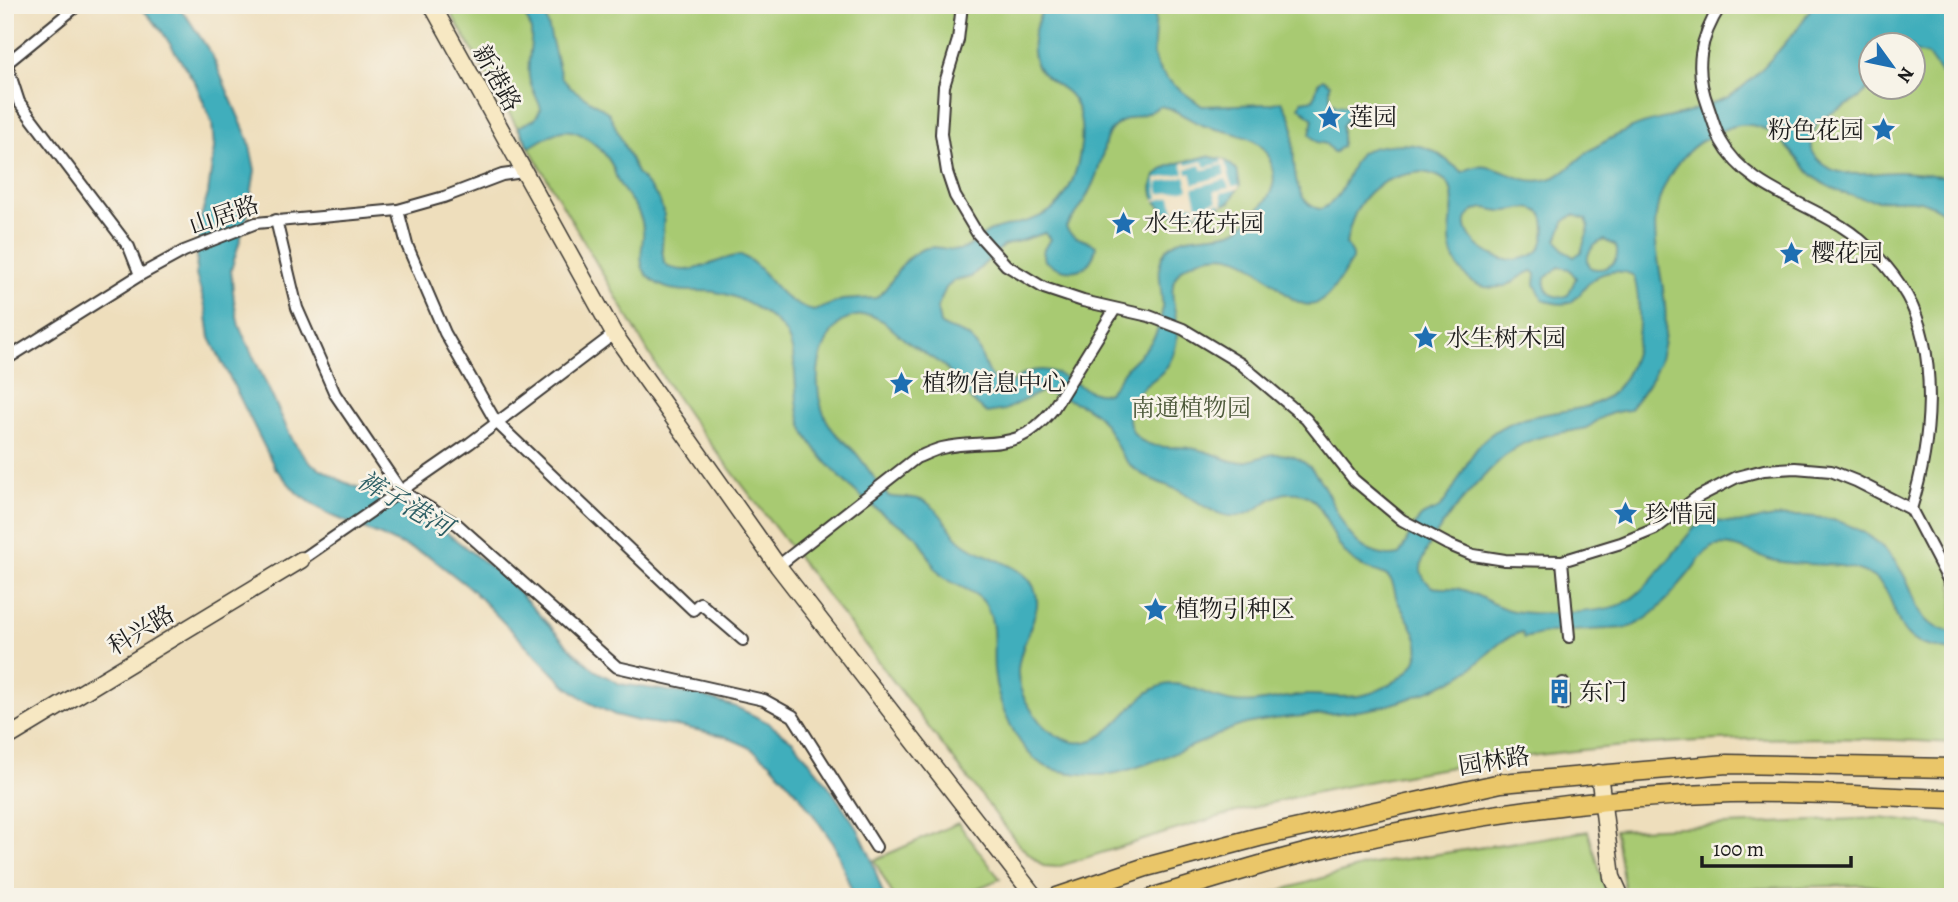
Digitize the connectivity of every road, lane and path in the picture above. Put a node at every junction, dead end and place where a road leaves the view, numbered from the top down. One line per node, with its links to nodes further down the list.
1 (78, 5): 5 (street)
2 (432, 5): 6 (street, 新港路)
3 (962, 5): 10 (street)
4 (1721, 5): 15 (street)
5 (6, 61): 9 (street)
6 (523, 172): 7 (street, 山居路); 11 (street, 新港路)
7 (398, 210): 8 (street, 山居路); 13 (street)
8 (276, 220): 9 (street, 山居路); 14 (street)
9 (140, 275): 12 (street, 山居路)
10 (1115, 309): 17 (street); 18 (street)
11 (614, 334): 13 (street); 18 (street, 新港路)
12 (5, 360)
13 (496, 422): 14 (street); 21 (street)
14 (397, 494): 16 (street); 29 (street)
15 (1910, 509): 17 (street); 19 (street)
16 (301, 560): 24 (street, 科兴路)
17 (1562, 561): 20 (street)
18 (779, 566): 30 (street, 新港路)
19 (1953, 589)
20 (1569, 634)
21 (743, 640)
22 (1563, 683): 23 (street)
23 (1563, 705)
24 (5, 739)
25 (1953, 768): 26 (main road, 园林路)
26 (1600, 773): 28 (street); 31 (main road, 园林路)
27 (1953, 799): 28 (main road)
28 (1603, 802): 32 (main road); 33 (street)
29 (876, 847)
30 (1035, 897)
31 (1057, 897)
32 (1154, 897)
33 (1620, 897)

